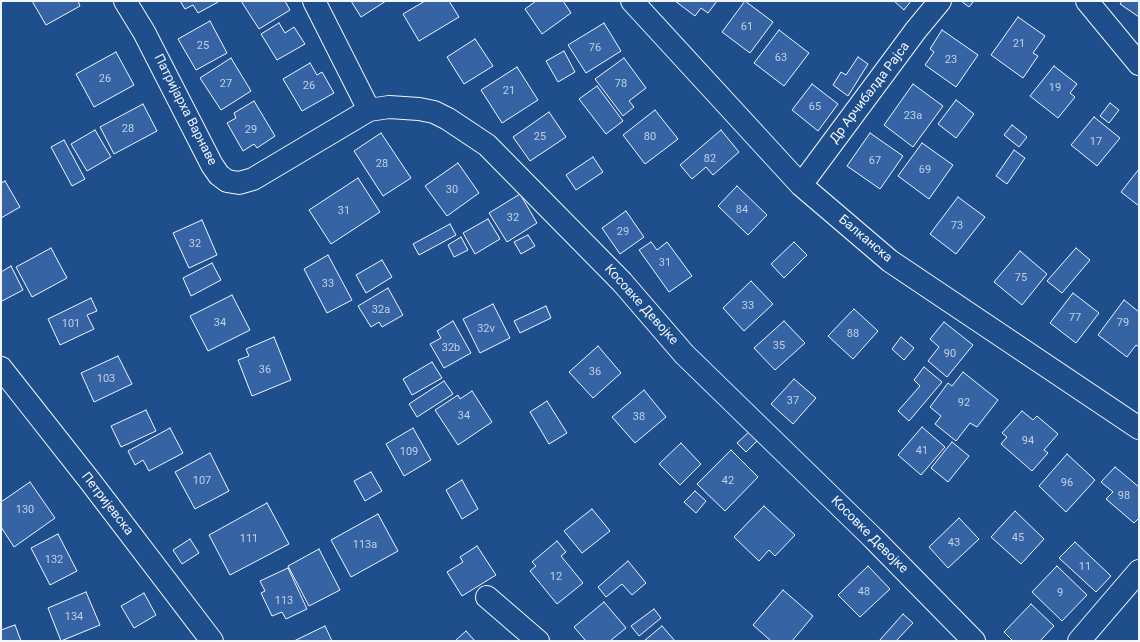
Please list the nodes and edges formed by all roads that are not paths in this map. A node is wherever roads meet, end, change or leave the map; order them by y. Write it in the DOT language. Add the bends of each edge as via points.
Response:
graph roads {
  1 [pos="125,1"];
  2 [pos="314,1"];
  3 [pos="632,1"];
  4 [pos="940,1"];
  5 [pos="1086,1"];
  6 [pos="1139,64"];
  7 [pos="369,110"];
  8 [pos="801,185"];
  9 [pos="1,368"];
  10 [pos="1139,428"];
  11 [pos="1139,571"];
  12 [pos="487,597"];
  13 [pos="212,641"];
  14 [pos="538,641"];
  15 [pos="974,641"];
  16 [pos="1079,641"];
  1 -- 7 [label="street, Патријарха Варнаве" via="144,32 212,165 227,181 239,183 253,179"];
  2 -- 7 [label="street"];
  3 -- 8 [label="street, Балканска"];
  4 -- 8 [label="street, Др Арчибалда Рајса"];
  5 -- 6 [label="street"];
  7 -- 15 [label="street, Косовке Девојке" via="389,107 434,112 487,145 622,282 684,354 873,538"];
  8 -- 10 [label="street, Балканска" via="890,261"];
  9 -- 13 [label="street, Петријевска"];
  11 -- 16 [label="street"];
  12 -- 14 [label="street"];
}
